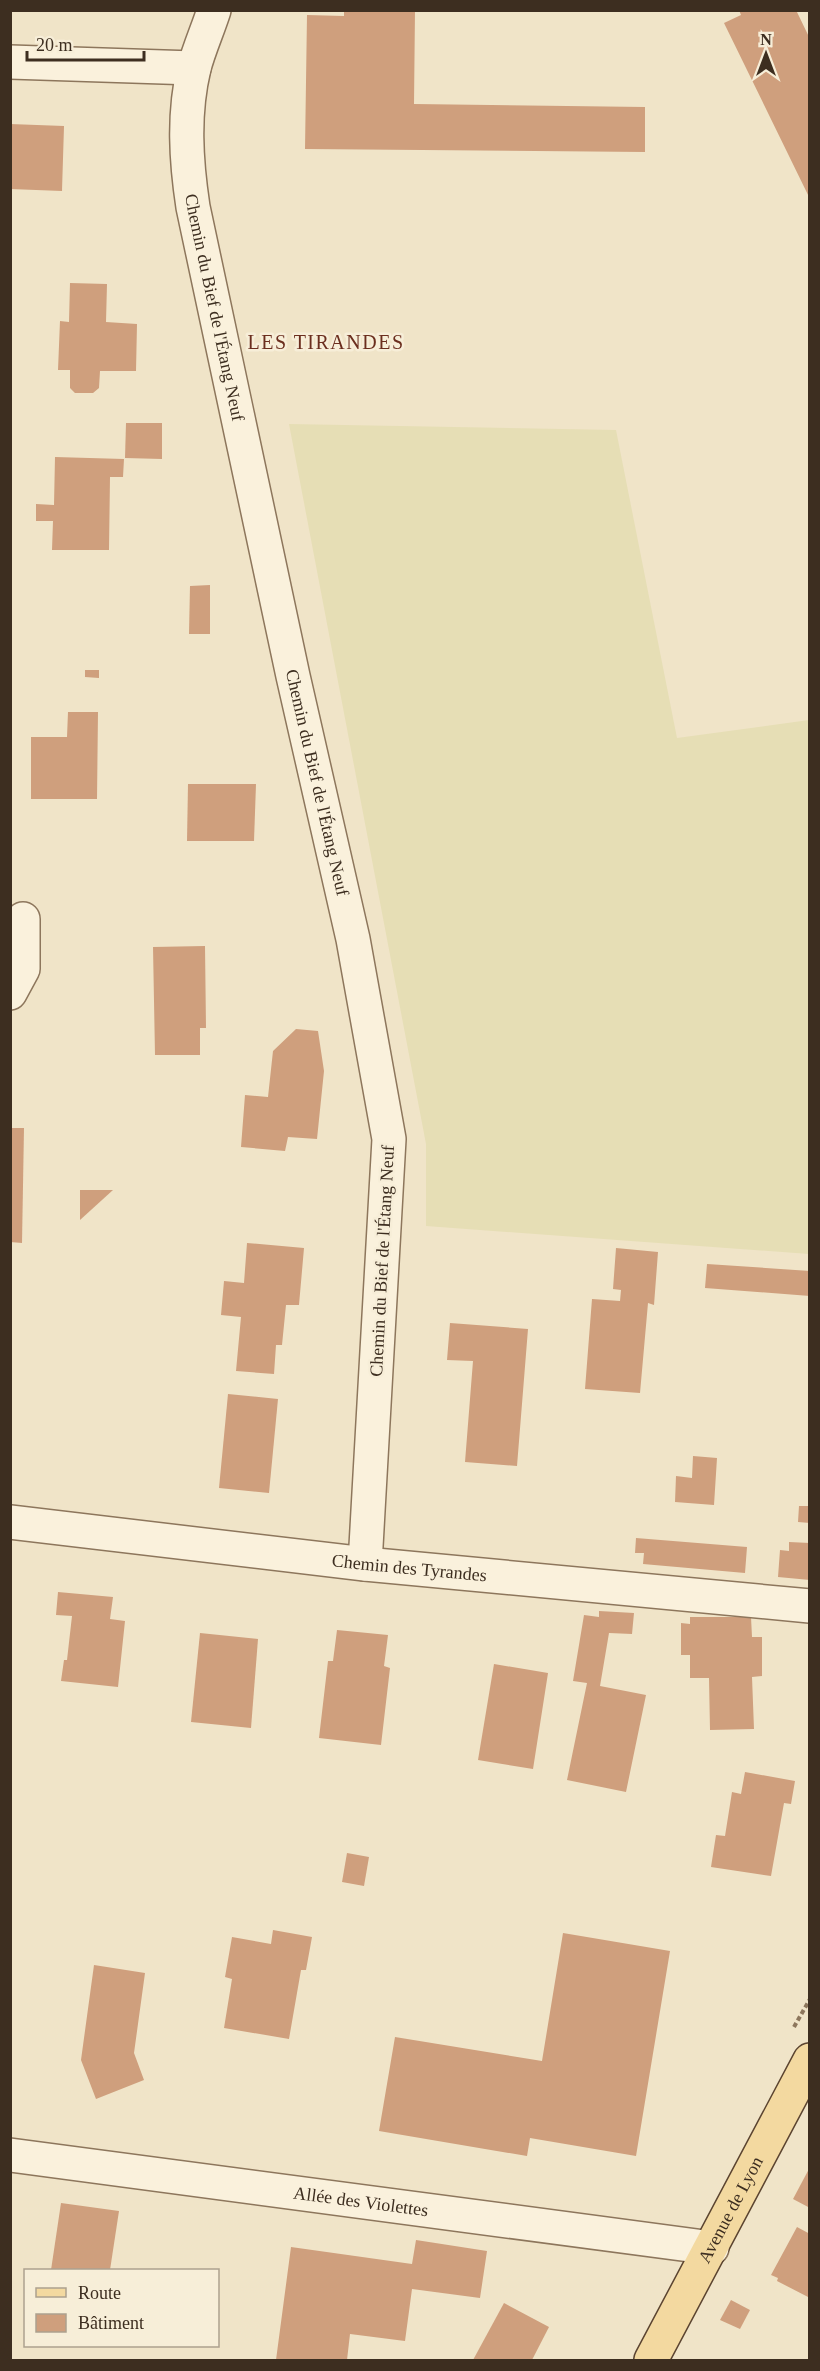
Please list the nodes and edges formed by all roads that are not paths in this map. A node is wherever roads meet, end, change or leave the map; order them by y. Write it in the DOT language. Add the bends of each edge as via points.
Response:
graph roads {
  1 [pos="214,10"];
  2 [pos="10,62"];
  3 [pos="194,68"];
  4 [pos="23,919"];
  5 [pos="10,993"];
  6 [pos="10,1522"];
  7 [pos="365,1564"];
  8 [pos="810,1606"];
  9 [pos="810,2060"];
  10 [pos="10,2155"];
  11 [pos="712,2248"];
  12 [pos="651,2361"];
  1 -- 3 [label="street, Chemin du Bief de l'Étang Neuf"];
  2 -- 3 [label="street"];
  3 -- 7 [label="street, Chemin du Bief de l'Étang Neuf" via="186,160 193,207 353,939 389,1139"];
  4 -- 5 [label="street" via="23,969"];
  6 -- 7 [label="street, Chemin des Tyrandes"];
  7 -- 8 [label="street, Chemin des Tyrandes"];
  9 -- 11 [label="main road, Avenue de Lyon"];
  10 -- 11 [label="street, Allée des Violettes"];
  11 -- 12 [label="main road, Avenue de Lyon"];
}
